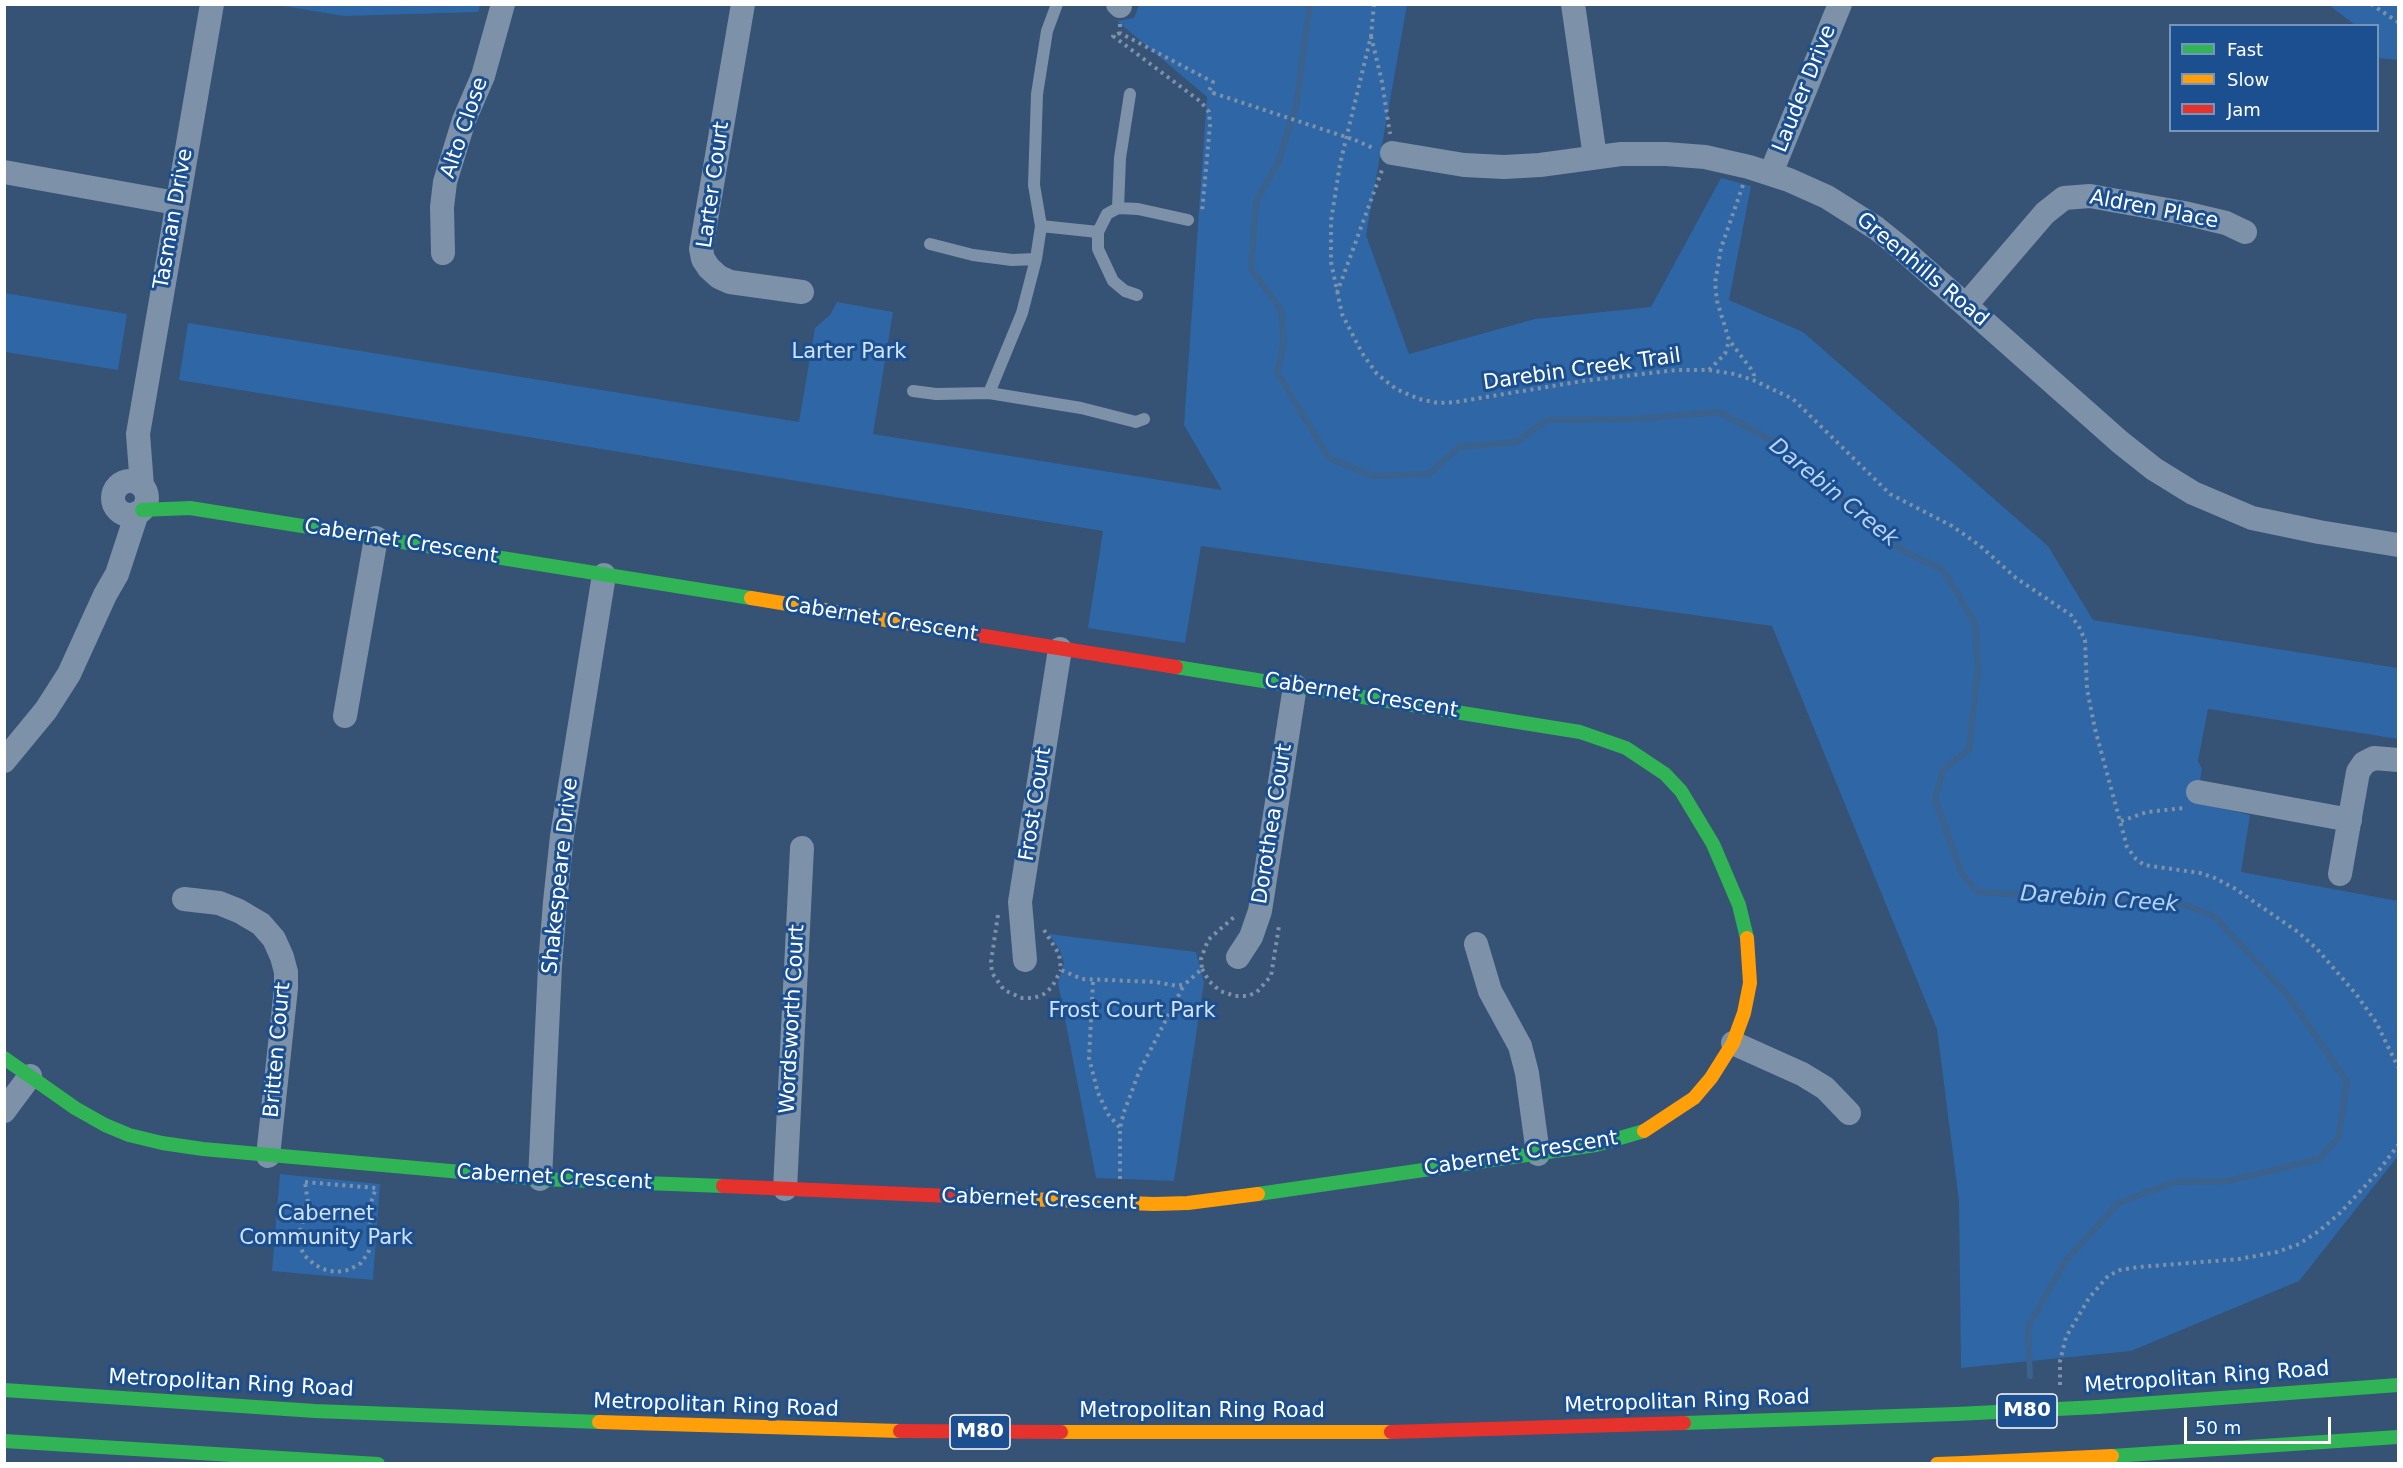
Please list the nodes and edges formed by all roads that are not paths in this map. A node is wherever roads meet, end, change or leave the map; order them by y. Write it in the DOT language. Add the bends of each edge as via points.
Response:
graph roads {
  1 [pos="212,4"];
  2 [pos="503,4"];
  3 [pos="743,4"];
  4 [pos="1058,4"];
  5 [pos="1573,4"];
  6 [pos="1840,4"];
  7 [pos="1130,94"];
  8 [pos="1387,152"];
  9 [pos="1595,157"];
  10 [pos="1760,170"];
  11 [pos="4,172"];
  12 [pos="176,203"];
  13 [pos="1118,207"];
  14 [pos="1188,220"];
  15 [pos="1041,226"];
  16 [pos="1098,232"];
  17 [pos="2245,232"];
  18 [pos="930,244"];
  19 [pos="443,253"];
  20 [pos="1036,259"];
  21 [pos="802,292"];
  22 [pos="1137,295"];
  23 [pos="1966,305"];
  24 [pos="913,392"];
  25 [pos="989,393"];
  26 [pos="1144,419"];
  27 [pos="134,498"];
  28 [pos="190,508"];
  29 [pos="376,538"];
  30 [pos="2398,545"];
  31 [pos="604,575"];
  32 [pos="1060,649"];
  33 [pos="1295,686"];
  34 [pos="345,716"];
  35 [pos="2398,760"];
  36 [pos="4,761"];
  37 [pos="2198,792"];
  38 [pos="2350,820"];
  39 [pos="802,848"];
  40 [pos="2340,874"];
  41 [pos="184,899"];
  42 [pos="1476,944"];
  43 [pos="1238,957"];
  44 [pos="1025,960"];
  45 [pos="1733,1043"];
  46 [pos="4,1058"];
  47 [pos="30,1076"];
  48 [pos="4,1111"];
  49 [pos="1849,1113"];
  50 [pos="1538,1154"];
  51 [pos="268,1156"];
  52 [pos="540,1179"];
  53 [pos="785,1190"];
  54 [pos="2398,1385"];
  55 [pos="4,1390"];
  56 [pos="2398,1437"];
  57 [pos="4,1441"];
  58 [pos="1964,1463"];
  59 [pos="378,1464"];
  60 [pos="1937,1464"];
  1 -- 12 [label="street, Tasman Drive"];
  2 -- 19 [label="street, Alto Close" via="483,76 460,131 445,182"];
  3 -- 21 [label="street, Larter Court" via="701,249 703,259 719,277 730,282"];
  4 -- 15 [label="lane" via="1047,32 1037,94 1034,184"];
  5 -- 9 [label="street"];
  6 -- 10 [label="street, Lauder Drive"];
  7 -- 13 [label="lane" via="1120,158"];
  8 -- 9 [label="street, Greenhills Road" via="1464,165 1504,167"];
  9 -- 10 [label="street, Greenhills Road" via="1705,157"];
  10 -- 23 [label="street, Greenhills Road" via="1810,188 1876,228"];
  11 -- 12 [label="street"];
  12 -- 27 [label="street, Tasman Drive" via="138,434"];
  13 -- 14 [label="lane"];
  13 -- 16 [label="lane" via="1107,214"];
  15 -- 16 [label="lane"];
  15 -- 20 [label="lane"];
  16 -- 22 [label="lane" via="1098,249 1113,281"];
  17 -- 23 [label="street, Aldren Place" via="2184,213 2090,196 2064,198 2045,213"];
  18 -- 20 [label="lane" via="973,255"];
  20 -- 25 [label="lane" via="1022,314"];
  23 -- 30 [label="street, Greenhills Road" via="2120,442 2193,493 2269,522"];
  24 -- 25 [label="lane"];
  25 -- 26 [label="lane" via="1081,408 1136,422"];
  27 -- 28 [label="street, Cabernet Crescent"];
  27 -- 36 [label="street, Tasman Drive" via="118,540 105,595 69,674 46,710"];
  28 -- 29 [label="main road, Cabernet Crescent"];
  29 -- 31 [label="main road, Cabernet Crescent"];
  29 -- 34 [label="street"];
  31 -- 32 [label="main road, Cabernet Crescent"];
  31 -- 52 [label="street, Shakespeare Drive" via="555,902"];
  32 -- 33 [label="main road, Cabernet Crescent"];
  32 -- 44 [label="street, Frost Court" via="1020,902"];
  33 -- 43 [label="street, Dorothea Court" via="1260,911"];
  33 -- 45 [label="main road, Cabernet Crescent" via="1580,732 1626,748 1665,774 1681,791 1713,844 1746,930 1750,983"];
  35 -- 38 [label="street" via="2373,758 2364,763 2358,772"];
  37 -- 38 [label="street"];
  38 -- 40 [label="street"];
  39 -- 53 [label="street, Wordsworth Court"];
  41 -- 51 [label="street, Britten Court" via="219,903 246,915 274,939 282,957 286,988"];
  42 -- 50 [label="street" via="1490,991 1520,1046"];
  45 -- 49 [label="street" via="1802,1074 1825,1088"];
  45 -- 50 [label="main road, Cabernet Crescent" via="1694,1098 1649,1129 1606,1143"];
  46 -- 47 [label="main road, Cabernet Crescent"];
  47 -- 48 [label="street"];
  47 -- 51 [label="main road, Cabernet Crescent" via="75,1108 129,1135"];
  50 -- 53 [label="main road, Cabernet Crescent" via="1188,1203 1119,1204"];
  51 -- 52 [label="main road, Cabernet Crescent"];
  52 -- 53 [label="main road, Cabernet Crescent"];
  54 -- 55 [label="main road, Metropolitan Ring Road / M80, bridge" via="1956,1414 1363,1433 919,1432 489,1419"];
  56 -- 58 [label="main road, M80, bridge"];
  57 -- 59 [label="main road"];
  58 -- 60 [label="main road, M80"];
}
